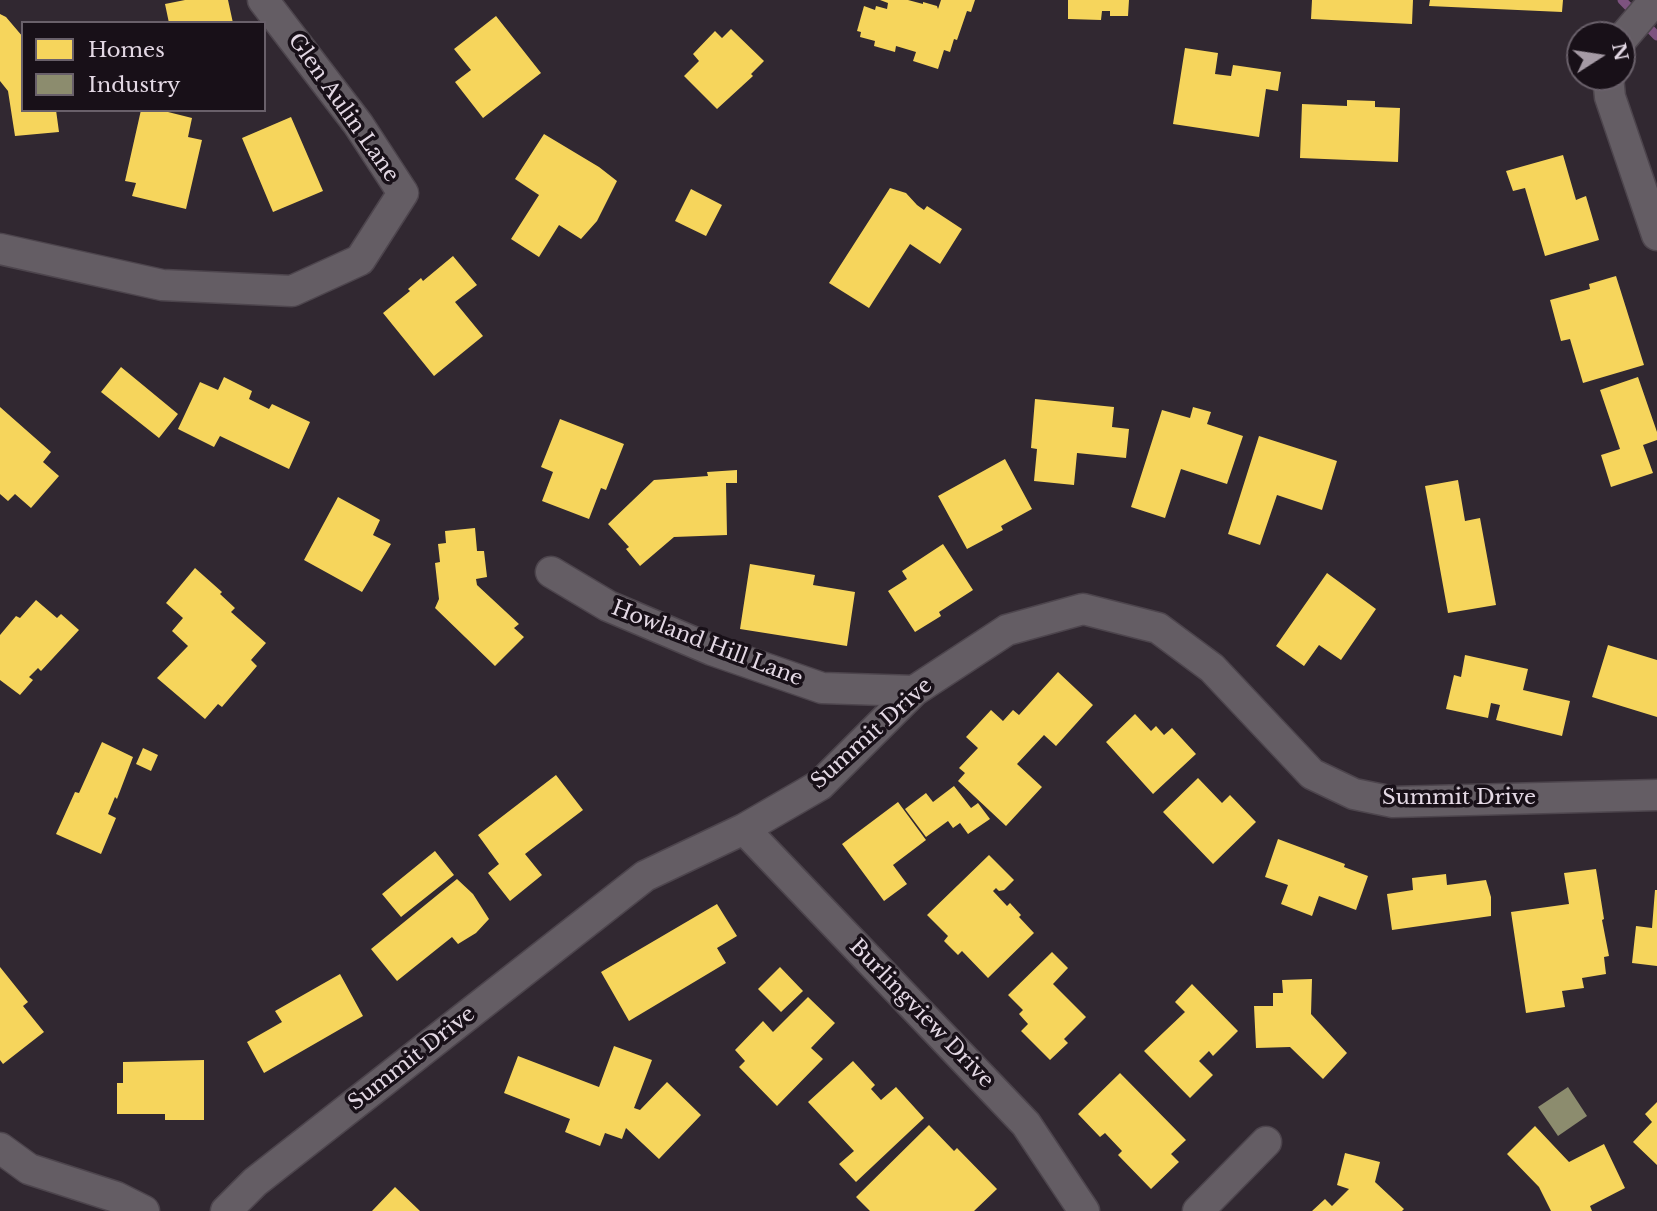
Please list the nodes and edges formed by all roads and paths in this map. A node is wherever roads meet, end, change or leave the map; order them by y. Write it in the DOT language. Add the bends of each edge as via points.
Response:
graph roads {
  1 [pos="263,0"];
  2 [pos="1655,0"];
  3 [pos="1636,22"];
  4 [pos="1609,91"];
  5 [pos="1657,235"];
  6 [pos="0,249"];
  7 [pos="551,572"];
  8 [pos="914,691"];
  9 [pos="1657,795"];
  10 [pos="744,829"];
  11 [pos="1266,1142"];
  12 [pos="0,1148"];
  13 [pos="144,1211"];
  14 [pos="226,1211"];
  15 [pos="1084,1211"];
  16 [pos="1198,1211"];
  1 -- 6 [label="street, Glen Aulin Lane" via="358,124 403,193 359,260 292,291 162,285"];
  2 -- 3 [label="street"];
  4 -- 5 [label="street"];
  7 -- 8 [label="street, Howland Hill Lane" via="608,606 712,650 822,688"];
  8 -- 9 [label="street, Summit Drive" via="1007,630 1083,609 1158,628 1212,668 1312,774 1354,794 1393,802"];
  8 -- 10 [label="street, Summit Drive" via="820,785"];
  10 -- 14 [label="street, Summit Drive" via="645,876 255,1182"];
  10 -- 15 [label="street, Burlingview Drive" via="1026,1124"];
  11 -- 16 [label="street"];
  12 -- 13 [label="street" via="29,1170 116,1197"];
}
